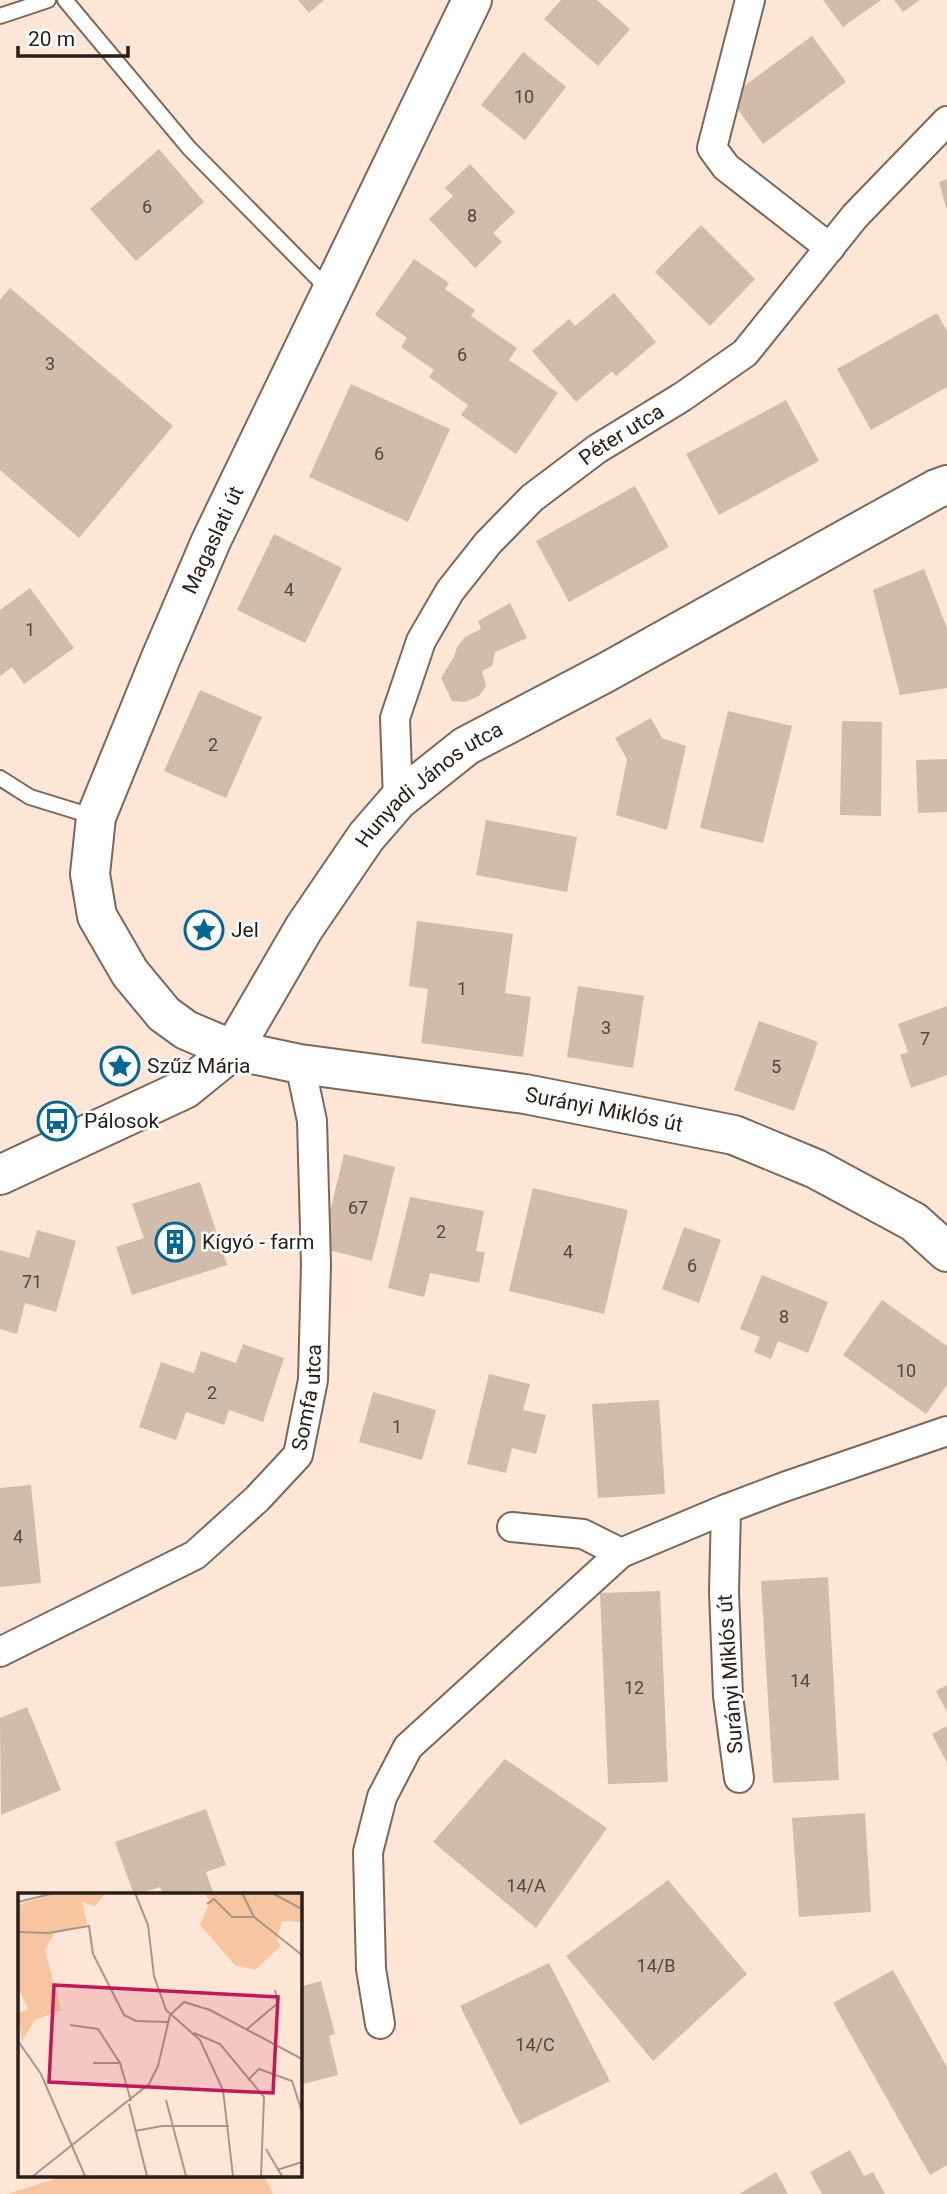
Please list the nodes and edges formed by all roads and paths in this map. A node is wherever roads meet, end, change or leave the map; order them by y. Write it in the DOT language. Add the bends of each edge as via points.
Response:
graph roads {
  1 [pos="48,0"];
  2 [pos="65,0"];
  3 [pos="472,0"];
  4 [pos="750,0"];
  5 [pos="0,16"];
  6 [pos="947,121"];
  7 [pos="830,248"];
  8 [pos="331,292"];
  9 [pos="947,485"];
  10 [pos="0,778"];
  11 [pos="398,800"];
  12 [pos="96,817"];
  13 [pos="233,1049"];
  14 [pos="300,1064"];
  15 [pos="0,1175"];
  16 [pos="947,1252"];
  17 [pos="947,1432"];
  18 [pos="726,1509"];
  19 [pos="512,1527"];
  20 [pos="621,1553"];
  21 [pos="0,1652"];
  22 [pos="739,1778"];
  23 [pos="380,2024"];
  1 -- 5 [label="lane"];
  2 -- 8 [label="lane" via="189,148"];
  3 -- 8 [label="street, Magaslati út"];
  4 -- 7 [label="street" via="712,148 726,167"];
  6 -- 7 [label="street, Péter utca"];
  7 -- 11 [label="street, Péter utca" via="745,353 597,449 532,498 450,591 421,641 395,718"];
  8 -- 12 [label="street, Magaslati út" via="211,541"];
  9 -- 11 [label="street, Hunyadi János utca" via="466,746"];
  10 -- 12 [label="lane" via="30,797"];
  11 -- 13 [label="street, Hunyadi János utca" via="366,837 304,928"];
  12 -- 13 [label="street, Magaslati út" via="90,874 97,916 130,973 164,1014 186,1030"];
  13 -- 14 [label="street, Surányi Miklós út"];
  13 -- 15 [label="street, Hunyadi János utca" via="185,1088"];
  14 -- 16 [label="street, Surányi Miklós út" via="525,1094 734,1135 816,1169 914,1222"];
  14 -- 21 [label="street, Somfa utca" via="312,1121 316,1265 313,1380 298,1455 195,1555"];
  17 -- 18 [label="street"];
  18 -- 20 [label="street"];
  18 -- 22 [label="street, Surányi Miklós út" via="728,1696"];
  19 -- 20 [label="street" via="583,1534"];
  20 -- 23 [label="street" via="408,1747 382,1797 368,1852 371,1969"];
}
